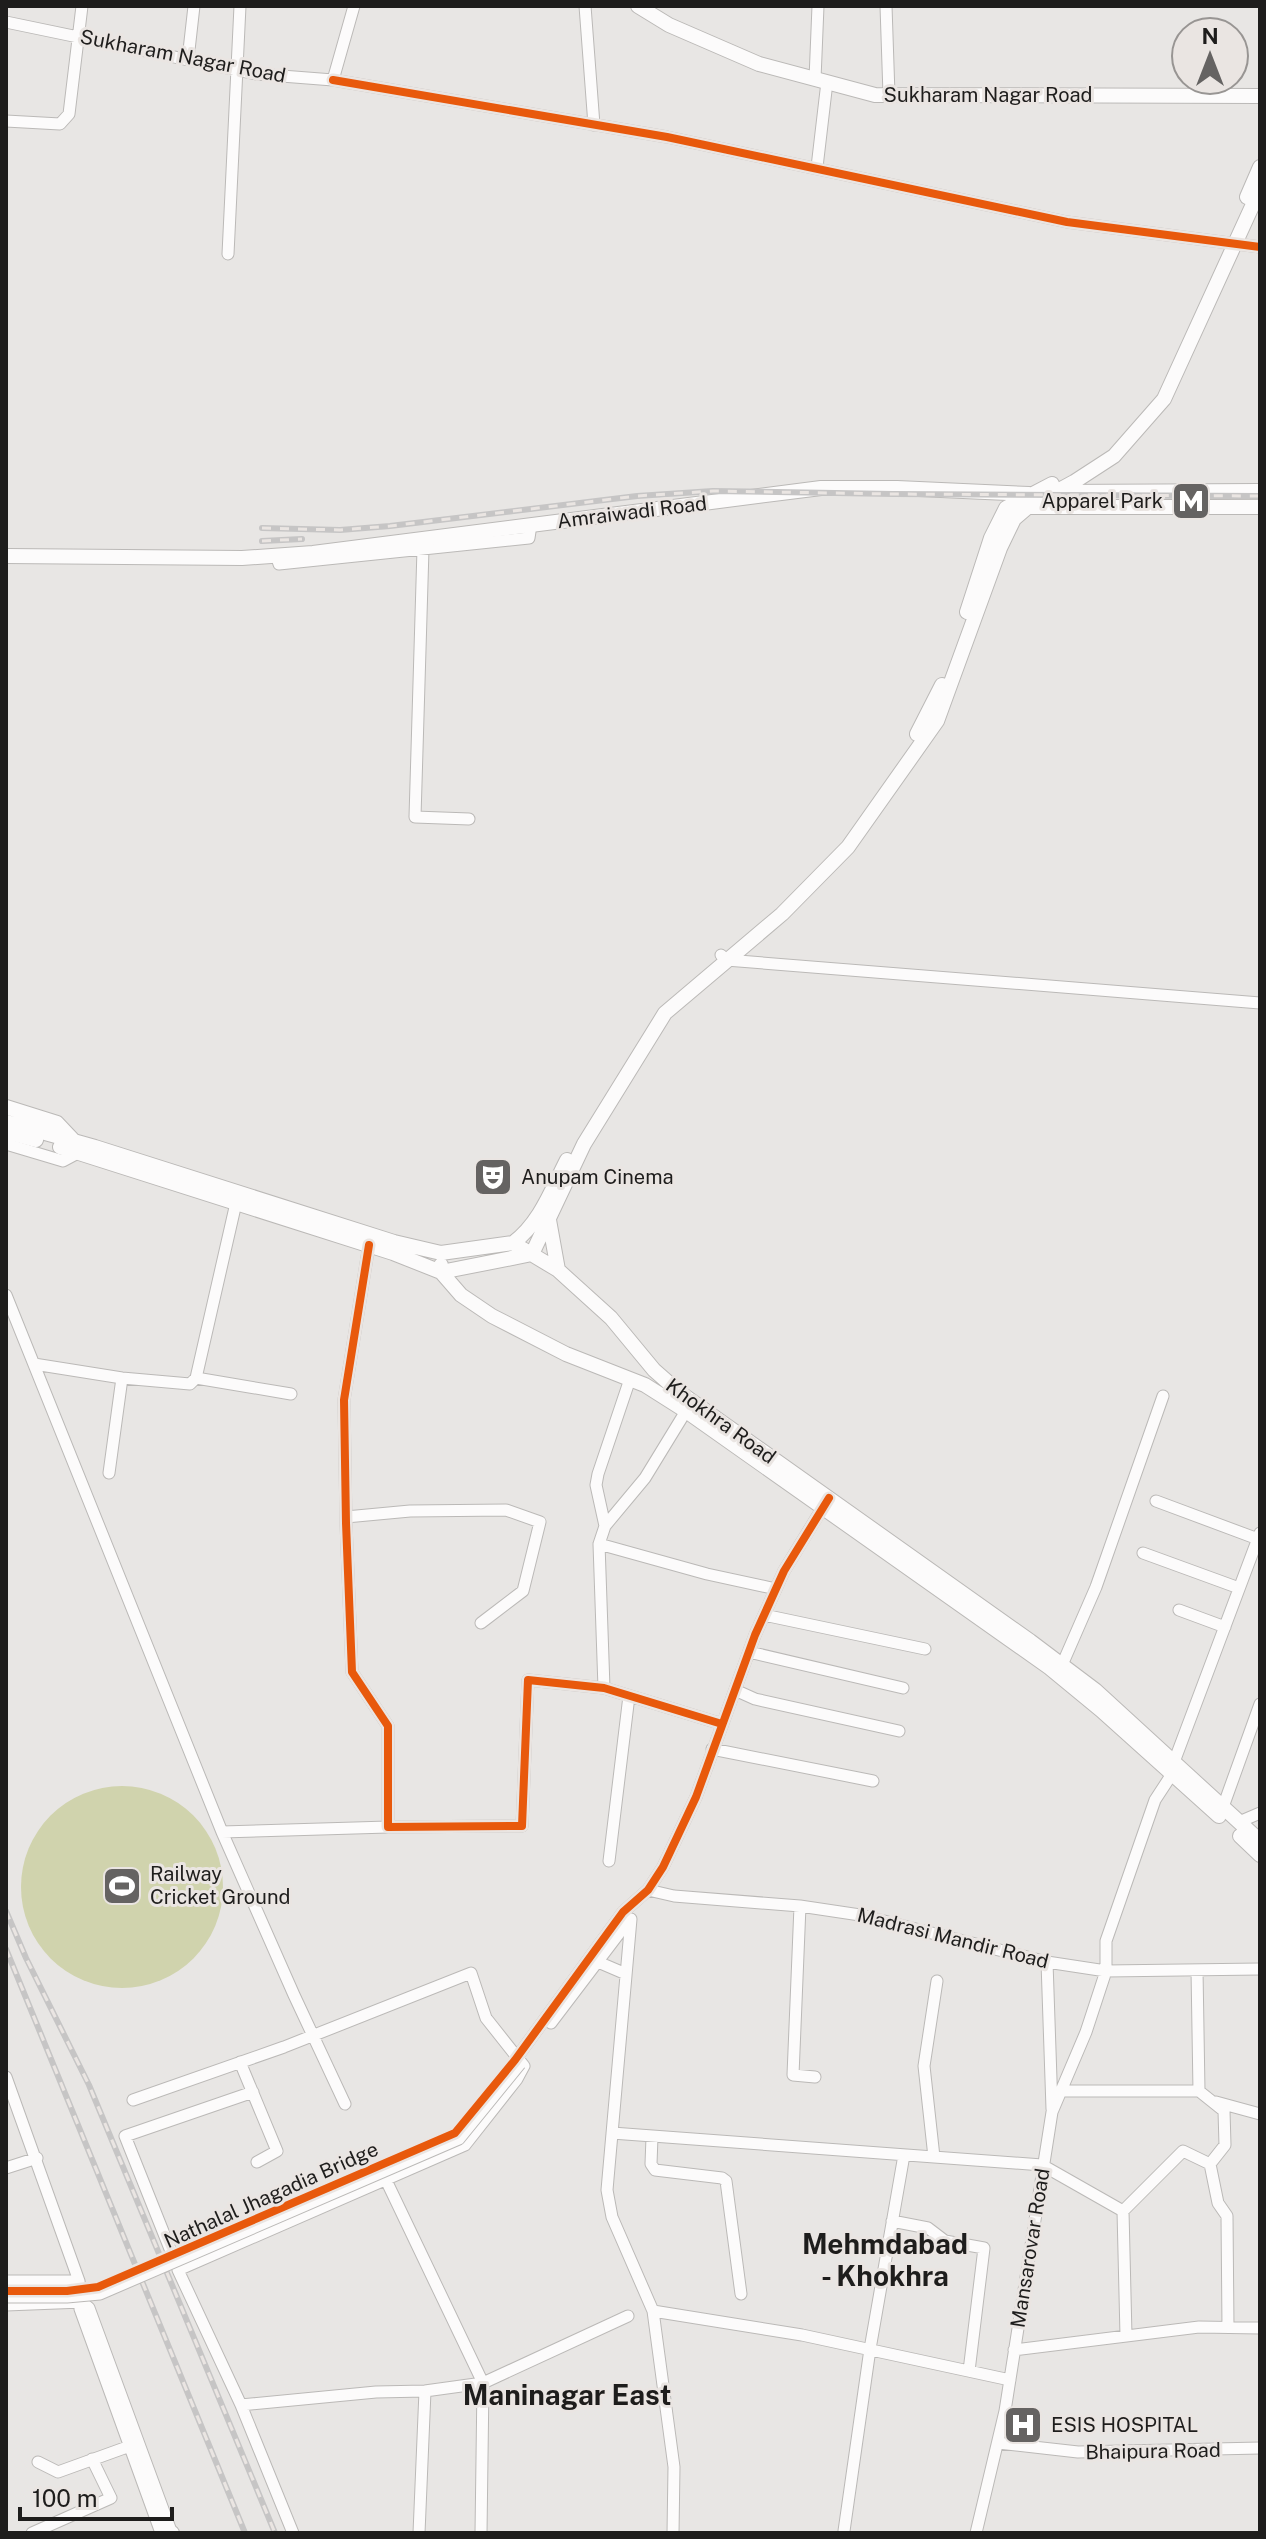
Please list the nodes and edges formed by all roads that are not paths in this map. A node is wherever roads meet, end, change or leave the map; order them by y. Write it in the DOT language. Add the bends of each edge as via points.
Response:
graph roads {
  1 [pos="82,6"];
  2 [pos="194,6"];
  3 [pos="240,6"];
  4 [pos="354,6"];
  5 [pos="585,6"];
  6 [pos="638,6"];
  7 [pos="818,6"];
  8 [pos="886,6"];
  9 [pos="6,22"];
  10 [pos="78,36"];
  11 [pos="188,59"];
  12 [pos="236,69"];
  13 [pos="333,80"];
  14 [pos="821,80"];
  15 [pos="889,95"];
  16 [pos="1260,96"];
  17 [pos="6,121"];
  18 [pos="594,125"];
  19 [pos="817,167"];
  20 [pos="1260,167"];
  21 [pos="1260,189"];
  22 [pos="1233,242"];
  23 [pos="1260,247"];
  24 [pos="228,254"];
  25 [pos="1260,491"];
  26 [pos="981,492"];
  27 [pos="1052,493"];
  28 [pos="1029,500"];
  29 [pos="1260,507"];
  30 [pos="1006,508"];
  31 [pos="531,525"];
  32 [pos="423,549"];
  33 [pos="276,555"];
  34 [pos="992,555"];
  35 [pos="6,556"];
  36 [pos="469,819"];
  37 [pos="724,957"];
  38 [pos="1260,1003"];
  39 [pos="6,1107"];
  40 [pos="6,1122"];
  41 [pos="6,1132"];
  42 [pos="54,1140"];
  43 [pos="6,1144"];
  44 [pos="80,1149"];
  45 [pos="236,1203"];
  46 [pos="549,1219"];
  47 [pos="513,1243"];
  48 [pos="369,1245"];
  49 [pos="441,1253"];
  50 [pos="532,1254"];
  51 [pos="558,1270"];
  52 [pos="441,1272"];
  53 [pos="6,1295"];
  54 [pos="34,1364"];
  55 [pos="654,1370"];
  56 [pos="122,1378"];
  57 [pos="196,1378"];
  58 [pos="630,1379"];
  59 [pos="645,1385"];
  60 [pos="291,1394"];
  61 [pos="1163,1396"];
  62 [pos="686,1411"];
  63 [pos="109,1473"];
  64 [pos="1156,1501"];
  65 [pos="825,1503"];
  66 [pos="346,1517"];
  67 [pos="605,1526"];
  68 [pos="1259,1536"];
  69 [pos="599,1544"];
  70 [pos="1143,1553"];
  71 [pos="1239,1588"];
  72 [pos="776,1589"];
  73 [pos="1179,1610"];
  74 [pos="764,1615"];
  75 [pos="481,1623"];
  76 [pos="1225,1627"];
  77 [pos="925,1649"];
  78 [pos="749,1652"];
  79 [pos="1062,1665"];
  80 [pos="604,1688"];
  81 [pos="903,1688"];
  82 [pos="735,1690"];
  83 [pos="629,1696"];
  84 [pos="1259,1713"];
  85 [pos="722,1724"];
  86 [pos="899,1731"];
  87 [pos="712,1749"];
  88 [pos="1173,1768"];
  89 [pos="873,1781"];
  90 [pos="1223,1807"];
  91 [pos="1260,1813"];
  92 [pos="1239,1822"];
  93 [pos="388,1827"];
  94 [pos="222,1832"];
  95 [pos="1260,1841"];
  96 [pos="1260,1855"];
  97 [pos="609,1861"];
  98 [pos="648,1890"];
  99 [pos="639,1900"];
  100 [pos="800,1906"];
  101 [pos="631,1919"];
  102 [pos="598,1962"];
  103 [pos="1047,1962"];
  104 [pos="1260,1969"];
  105 [pos="1197,1970"];
  106 [pos="1106,1971"];
  107 [pos="626,1974"];
  108 [pos="937,1981"];
  109 [pos="313,2036"];
  110 [pos="518,2060"];
  111 [pos="240,2062"];
  112 [pos="6,2077"];
  113 [pos="815,2077"];
  114 [pos="1061,2091"];
  115 [pos="1199,2091"];
  116 [pos="253,2092"];
  117 [pos="133,2100"];
  118 [pos="1212,2101"];
  119 [pos="345,2104"];
  120 [pos="1052,2112"];
  121 [pos="1260,2114"];
  122 [pos="612,2133"];
  123 [pos="652,2137"];
  124 [pos="904,2155"];
  125 [pos="934,2157"];
  126 [pos="37,2158"];
  127 [pos="257,2162"];
  128 [pos="1210,2164"];
  129 [pos="1042,2165"];
  130 [pos="6,2168"];
  131 [pos="385,2178"];
  132 [pos="1123,2211"];
  133 [pos="892,2221"];
  134 [pos="178,2270"];
  135 [pos="6,2281"];
  136 [pos="79,2281"];
  137 [pos="6,2291"];
  138 [pos="741,2294"];
  139 [pos="6,2297"];
  140 [pos="82,2302"];
  141 [pos="6,2305"];
  142 [pos="653,2311"];
  143 [pos="628,2316"];
  144 [pos="1228,2327"];
  145 [pos="1260,2328"];
  146 [pos="1126,2336"];
  147 [pos="870,2349"];
  148 [pos="1014,2350"];
  149 [pos="969,2371"];
  150 [pos="1010,2380"];
  151 [pos="483,2383"];
  152 [pos="425,2391"];
  153 [pos="241,2405"];
  154 [pos="998,2443"];
  155 [pos="130,2446"];
  156 [pos="1260,2448"];
  157 [pos="92,2459"];
  158 [pos="38,2462"];
  159 [pos="844,2531"];
  160 [pos="168,2532"];
  161 [pos="32,2533"];
  162 [pos="293,2533"];
  163 [pos="419,2533"];
  164 [pos="481,2533"];
  165 [pos="673,2533"];
  166 [pos="976,2533"];
  1 -- 10 [label="street"];
  2 -- 11 [label="street"];
  3 -- 12 [label="street"];
  4 -- 13 [label="street"];
  5 -- 18 [label="street"];
  6 -- 14 [label="main road, Sukharam Nagar Road" via="759,64"];
  7 -- 14 [label="street"];
  8 -- 15 [label="street"];
  9 -- 10 [label="street, Sukharam Nagar Road"];
  10 -- 11 [label="street, Sukharam Nagar Road"];
  10 -- 17 [label="street" via="69,114 60,124"];
  11 -- 12 [label="street, Sukharam Nagar Road"];
  12 -- 13 [label="street, Sukharam Nagar Road"];
  12 -- 24 [label="street"];
  13 -- 18 [label="street, Sukharam Nagar Road"];
  14 -- 15 [label="main road, Sukharam Nagar Road"];
  14 -- 19 [label="street"];
  15 -- 16 [label="main road, Sukharam Nagar Road"];
  18 -- 19 [label="street, Sukharam Nagar Road"];
  19 -- 22 [label="street, Sukharam Nagar Road" via="1067,222"];
  20 -- 22 [label="main road"];
  21 -- 22 [label="main road"];
  22 -- 23 [label="street, Sukharam Nagar Road"];
  22 -- 27 [label="main road" via="1164,399 1114,456"];
  22 -- 28 [label="main road" via="1156,395 1108,450"];
  25 -- 27 [label="main road"];
  26 -- 28 [label="main road, Amraiwadi Road"];
  26 -- 30 [label="main road"];
  26 -- 31 [label="main road, Amraiwadi Road" via="821,488"];
  27 -- 28 [label="main road"];
  28 -- 29 [label="main road"];
  28 -- 30 [label="main road"];
  28 -- 34 [label="main road"];
  30 -- 34 [label="main road"];
  31 -- 32 [label="street" via="529,538"];
  31 -- 33 [label="main road, Amraiwadi Road"];
  32 -- 33 [label="street" via="279,564"];
  32 -- 36 [label="street" via="415,817"];
  33 -- 35 [label="main road, Amraiwadi Road"];
  34 -- 37 [label="main road" via="937,721 848,847 782,914"];
  37 -- 38 [label="street"];
  37 -- 46 [label="main road" via="665,1013 584,1144"];
  37 -- 47 [label="main road" via="658,1009 580,1134 539,1214"];
  39 -- 44 [label="main road" via="57,1123"];
  40 -- 42 [label="main road"];
  41 -- 42 [label="main road"];
  42 -- 44 [label="main road, Khokhra Road"];
  43 -- 44 [label="street" via="63,1161"];
  44 -- 45 [label="main road, Khokhra Road"];
  44 -- 49 [label="main road, Khokhra Road"];
  45 -- 48 [label="main road, Khokhra Road"];
  45 -- 57 [label="street"];
  46 -- 50 [label="main road"];
  46 -- 51 [label="main road"];
  47 -- 49 [label="main road, Khokhra Road"];
  47 -- 50 [label="main road, Khokhra Road"];
  48 -- 52 [label="main road, Khokhra Road"];
  48 -- 66 [label="street" via="344,1400"];
  49 -- 52 [label="main road"];
  50 -- 51 [label="main road, Khokhra Road"];
  50 -- 52 [label="main road"];
  51 -- 55 [label="main road, Khokhra Road" via="611,1318"];
  52 -- 58 [label="main road, Khokhra Road" via="461,1295 492,1316"];
  53 -- 54 [label="street"];
  54 -- 56 [label="street"];
  54 -- 94 [label="street"];
  55 -- 59 [label="main road"];
  55 -- 65 [label="main road, Khokhra Road"];
  56 -- 57 [label="street" via="182,1386"];
  56 -- 63 [label="street"];
  57 -- 60 [label="street"];
  58 -- 59 [label="main road, Khokhra Road"];
  58 -- 67 [label="street" via="596,1485"];
  59 -- 62 [label="main road, Khokhra Road"];
  61 -- 79 [label="street" via="1096,1587"];
  62 -- 65 [label="main road, Khokhra Road"];
  62 -- 67 [label="street" via="645,1478"];
  64 -- 68 [label="street"];
  65 -- 72 [label="street"];
  65 -- 79 [label="main road, Khokhra Road"];
  65 -- 88 [label="main road, Khokhra Road" via="1050,1668"];
  66 -- 75 [label="street" via="506,1510 540,1522 523,1591"];
  66 -- 93 [label="street" via="352,1672 388,1726"];
  67 -- 69 [label="street"];
  68 -- 71 [label="street, Mansarovar Road"];
  69 -- 72 [label="street"];
  69 -- 80 [label="street"];
  70 -- 71 [label="street"];
  71 -- 76 [label="street, Mansarovar Road"];
  72 -- 74 [label="street"];
  73 -- 76 [label="street"];
  74 -- 77 [label="street"];
  74 -- 78 [label="street"];
  76 -- 88 [label="street, Mansarovar Road"];
  78 -- 81 [label="street"];
  78 -- 82 [label="street"];
  79 -- 88 [label="main road, Khokhra Road" via="1095,1690"];
  80 -- 83 [label="street"];
  80 -- 93 [label="street" via="528,1680 522,1826"];
  82 -- 85 [label="street"];
  82 -- 86 [label="street"];
  83 -- 85 [label="street"];
  83 -- 97 [label="street"];
  84 -- 90 [label="street"];
  85 -- 87 [label="street"];
  87 -- 89 [label="street"];
  87 -- 98 [label="street" via="696,1797"];
  88 -- 90 [label="main road, Khokhra Road"];
  88 -- 96 [label="main road, Khokhra Road"];
  88 -- 106 [label="street, Mansarovar Road" via="1155,1800 1106,1941"];
  90 -- 92 [label="main road, Khokhra Road"];
  91 -- 92 [label="street"];
  92 -- 95 [label="main road, Khokhra Road"];
  93 -- 94 [label="street"];
  94 -- 109 [label="street"];
  98 -- 99 [label="street"];
  98 -- 100 [label="street, Madrasi Mandir Road"];
  99 -- 101 [label="street"];
  99 -- 110 [label="street" via="623,1912"];
  100 -- 103 [label="street, Madrasi Mandir Road" via="881,1919"];
  100 -- 113 [label="street" via="793,2075"];
  101 -- 102 [label="street"];
  101 -- 107 [label="street"];
  102 -- 107 [label="street"];
  102 -- 110 [label="street"];
  103 -- 106 [label="street, Madrasi Mandir Road"];
  103 -- 120 [label="street"];
  104 -- 105 [label="street, Madrasi Mandir Road"];
  105 -- 106 [label="street, Madrasi Mandir Road"];
  105 -- 115 [label="street"];
  106 -- 114 [label="street, Mansarovar Road"];
  107 -- 122 [label="street"];
  108 -- 125 [label="street" via="924,2066"];
  109 -- 110 [label="street" via="471,1973 486,2018"];
  109 -- 111 [label="street"];
  109 -- 119 [label="street"];
  110 -- 131 [label="street" via="524,2066 517,2079 465,2145"];
  110 -- 137 [label="street, Nathalal Jhagadia Bridge, bridge" via="455,2133 98,2287"];
  110 -- 139 [label="street, Nathalal Jhagadia Bridge, bridge" via="459,2139 100,2294"];
  111 -- 116 [label="street"];
  111 -- 117 [label="street"];
  112 -- 126 [label="street"];
  114 -- 115 [label="street"];
  114 -- 120 [label="street, Mansarovar Road"];
  115 -- 118 [label="street"];
  116 -- 127 [label="street" via="277,2151"];
  116 -- 134 [label="street" via="125,2136"];
  118 -- 121 [label="street"];
  118 -- 128 [label="street" via="1224,2111 1225,2145"];
  120 -- 129 [label="street, Mansarovar Road"];
  122 -- 123 [label="street"];
  122 -- 142 [label="street" via="609,2206"];
  123 -- 124 [label="street"];
  123 -- 138 [label="street" via="655,2170 726,2181"];
  124 -- 125 [label="street"];
  124 -- 133 [label="street"];
  125 -- 129 [label="street"];
  126 -- 130 [label="street"];
  126 -- 136 [label="street"];
  128 -- 132 [label="street" via="1183,2151"];
  128 -- 144 [label="street" via="1218,2203 1227,2216"];
  129 -- 132 [label="street"];
  129 -- 148 [label="street, Mansarovar Road"];
  131 -- 134 [label="street"];
  131 -- 151 [label="street"];
  132 -- 146 [label="street"];
  133 -- 147 [label="street"];
  133 -- 149 [label="street" via="928,2228 945,2241 984,2248"];
  134 -- 153 [label="street"];
  135 -- 136 [label="street"];
  136 -- 140 [label="street"];
  140 -- 141 [label="street"];
  140 -- 155 [label="street" via="80,2309"];
  140 -- 160 [label="street" via="89,2308"];
  142 -- 147 [label="street"];
  142 -- 165 [label="street" via="674,2467"];
  143 -- 151 [label="street"];
  144 -- 145 [label="street"];
  144 -- 146 [label="street"];
  146 -- 148 [label="street"];
  147 -- 149 [label="street"];
  147 -- 159 [label="street"];
  148 -- 150 [label="street, Mansarovar Road"];
  149 -- 150 [label="street"];
  150 -- 154 [label="street, Mansarovar Road"];
  151 -- 152 [label="street"];
  151 -- 164 [label="street"];
  152 -- 153 [label="street"];
  152 -- 163 [label="street"];
  153 -- 162 [label="street"];
  154 -- 156 [label="street, Bhaipura Road" via="1078,2452"];
  154 -- 166 [label="street, Mansarovar Road"];
  155 -- 157 [label="street"];
  155 -- 160 [label="street"];
  157 -- 158 [label="street" via="58,2472"];
  157 -- 161 [label="street" via="111,2498"];
}
